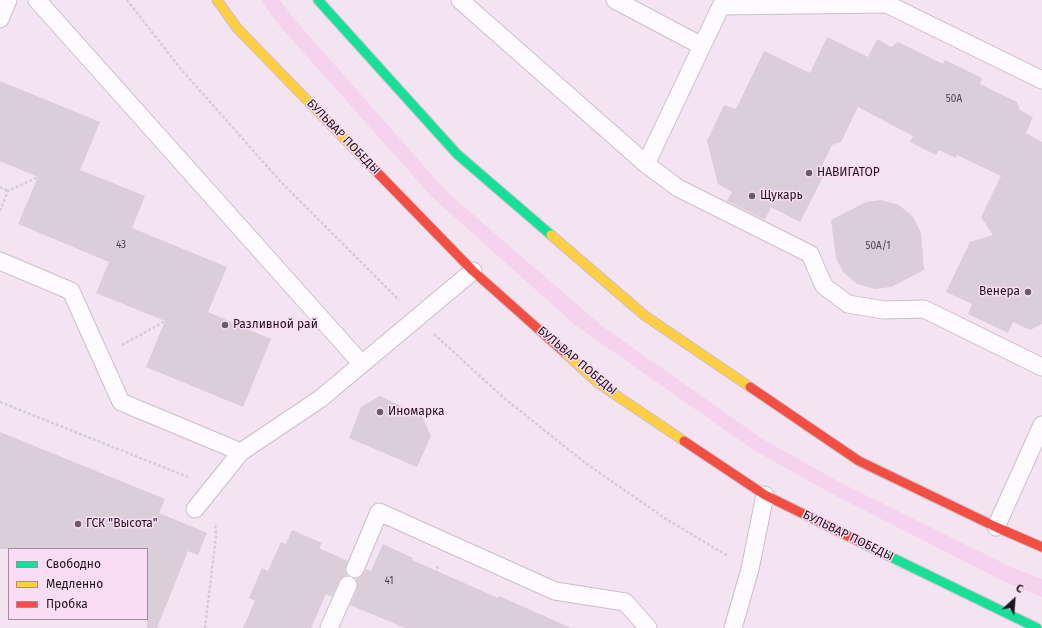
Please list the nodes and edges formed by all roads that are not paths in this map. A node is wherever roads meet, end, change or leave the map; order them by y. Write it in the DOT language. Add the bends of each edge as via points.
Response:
graph roads {
  1 [pos="8,0"];
  2 [pos="37,0"];
  3 [pos="217,0"];
  4 [pos="318,0"];
  5 [pos="460,0"];
  6 [pos="615,0"];
  7 [pos="722,3"];
  8 [pos="0,19"];
  9 [pos="702,46"];
  10 [pos="1042,80"];
  11 [pos="646,164"];
  12 [pos="0,261"];
  13 [pos="473,271"];
  14 [pos="361,363"];
  15 [pos="1042,367"];
  16 [pos="1042,425"];
  17 [pos="1038,446"];
  18 [pos="241,452"];
  19 [pos="765,495"];
  20 [pos="195,509"];
  21 [pos="996,527"];
  22 [pos="1042,547"];
  23 [pos="355,569"];
  24 [pos="348,585"];
  25 [pos="330,628"];
  26 [pos="648,628"];
  27 [pos="733,628"];
  28 [pos="1037,628"];
  1 -- 8 [label="lane"];
  2 -- 14 [label="lane"];
  3 -- 13 [label="main road, БУЛЬВАР ПОБЕДЫ" via="237,28"];
  4 -- 21 [label="main road" via="457,154 644,316 859,461"];
  5 -- 11 [label="lane"];
  6 -- 9 [label="lane"];
  7 -- 9 [label="lane"];
  7 -- 10 [label="lane" via="887,4"];
  9 -- 11 [label="lane"];
  11 -- 15 [label="lane" via="678,188 810,254 824,286 848,304 884,310 924,309"];
  12 -- 18 [label="lane" via="71,291 122,402"];
  13 -- 14 [label="lane"];
  13 -- 19 [label="main road, БУЛЬВАР ПОБЕДЫ" via="598,383"];
  14 -- 18 [label="lane" via="320,399"];
  16 -- 17 [label="lane"];
  17 -- 21 [label="lane"];
  18 -- 20 [label="lane"];
  19 -- 27 [label="lane" via="750,569"];
  19 -- 28 [label="main road, БУЛЬВАР ПОБЕДЫ"];
  21 -- 22 [label="main road"];
  23 -- 26 [label="lane" via="379,512 555,591 625,602"];
  24 -- 25 [label="lane"];
}
